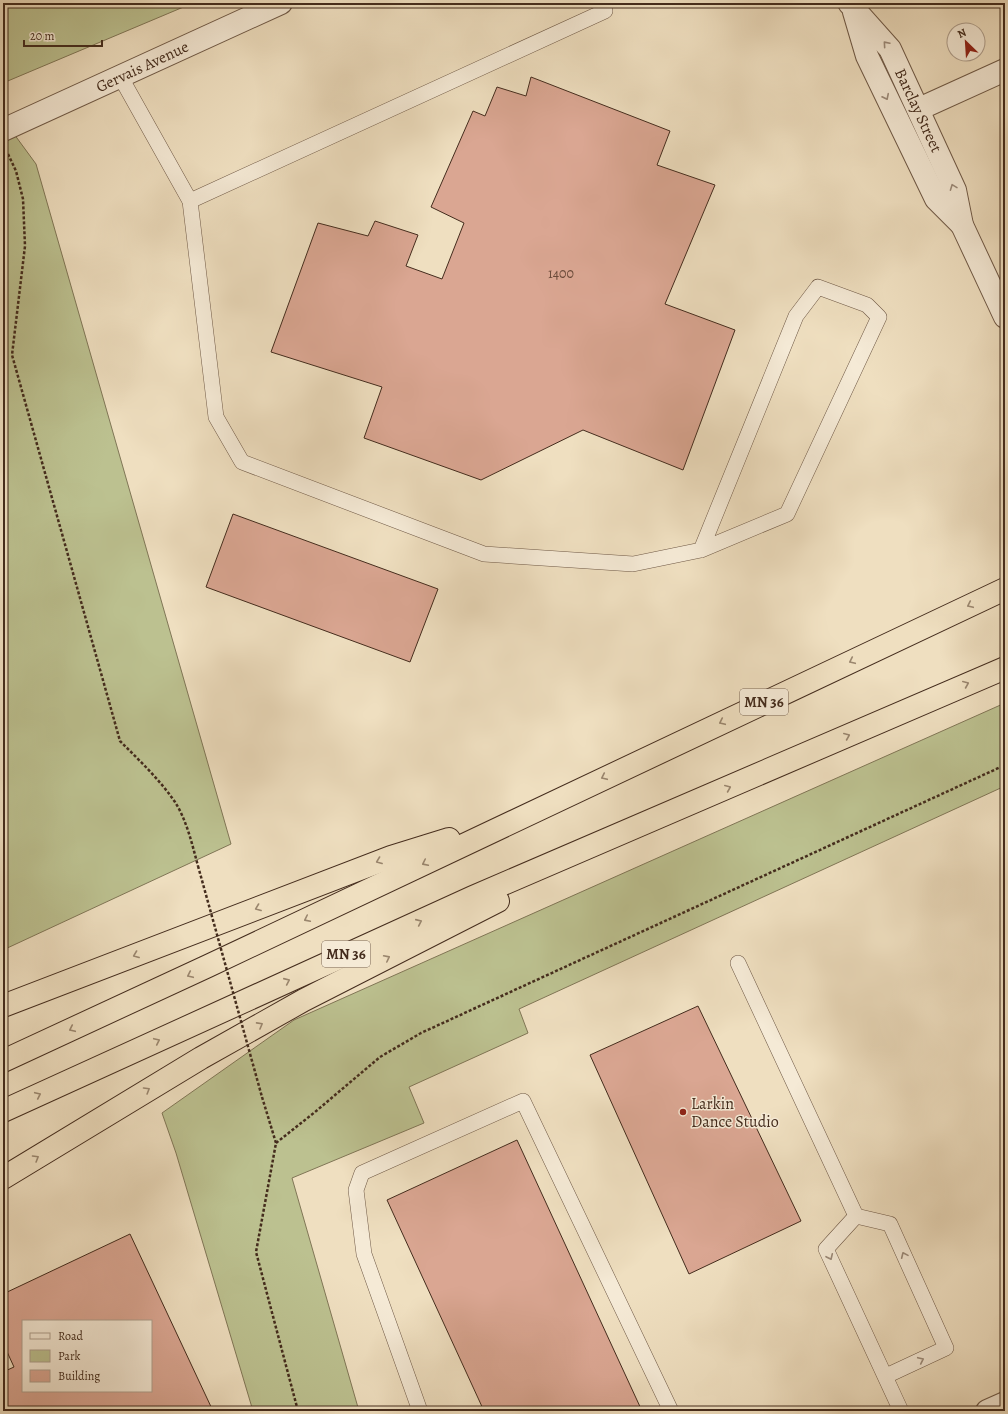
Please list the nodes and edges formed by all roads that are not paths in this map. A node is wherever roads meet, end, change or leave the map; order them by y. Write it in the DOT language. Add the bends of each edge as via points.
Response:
graph roads {
  1 [pos="281,3"];
  2 [pos="851,6"];
  3 [pos="605,11"];
  4 [pos="1005,70"];
  5 [pos="120,76"];
  6 [pos="919,109"];
  7 [pos="5,140"];
  8 [pos="190,201"];
  9 [pos="962,225"];
  10 [pos="1005,317"];
  11 [pos="701,550"];
  12 [pos="1005,589"];
  13 [pos="1005,668"];
  14 [pos="692,803"];
  15 [pos="523,816"];
  16 [pos="738,963"];
  17 [pos="3,1006"];
  18 [pos="3,1061"];
  19 [pos="3,1111"];
  20 [pos="3,1178"];
  21 [pos="856,1216"];
  22 [pos="886,1376"];
  23 [pos="1005,1403"];
  24 [pos="420,1411"];
  25 [pos="671,1411"];
  26 [pos="901,1411"];
  27 [pos="987,1411"];
  1 -- 5 [label="street, Gervais Avenue"];
  6 -- 2 [label="street, Barclay Street, one-way" via="890,49"];
  2 -- 9 [label="street, Barclay Street, one-way" via="867,56 936,199"];
  3 -- 8 [label="lane"];
  4 -- 6 [label="street"];
  5 -- 7 [label="street, Gervais Avenue"];
  5 -- 8 [label="lane"];
  9 -- 6 [label="street, Barclay Street, one-way" via="955,190"];
  8 -- 11 [label="lane" via="216,417 242,462 484,554 633,564"];
  9 -- 10 [label="street, Barclay Street"];
  11 -- 11 [label="lane" via="787,514 880,317 867,305 818,287 796,316"];
  12 -- 15 [label="highway, MN 36, one-way"];
  14 -- 13 [label="highway, MN 36, one-way"];
  19 -- 14 [label="highway, MN 36, one-way" via="459,904"];
  20 -- 14 [label="highway, one-way" via="200,1058 304,1000"];
  15 -- 17 [label="highway, one-way" via="391,857"];
  15 -- 18 [label="highway, MN 36, one-way"];
  16 -- 21 [label="lane"];
  21 -- 22 [label="lane, one-way" via="826,1249"];
  22 -- 21 [label="lane, one-way" via="946,1348 890,1224"];
  22 -- 26 [label="lane"];
  23 -- 27 [label="street"];
  24 -- 25 [label="lane" via="364,1254 356,1190 362,1173 523,1101"];
}
